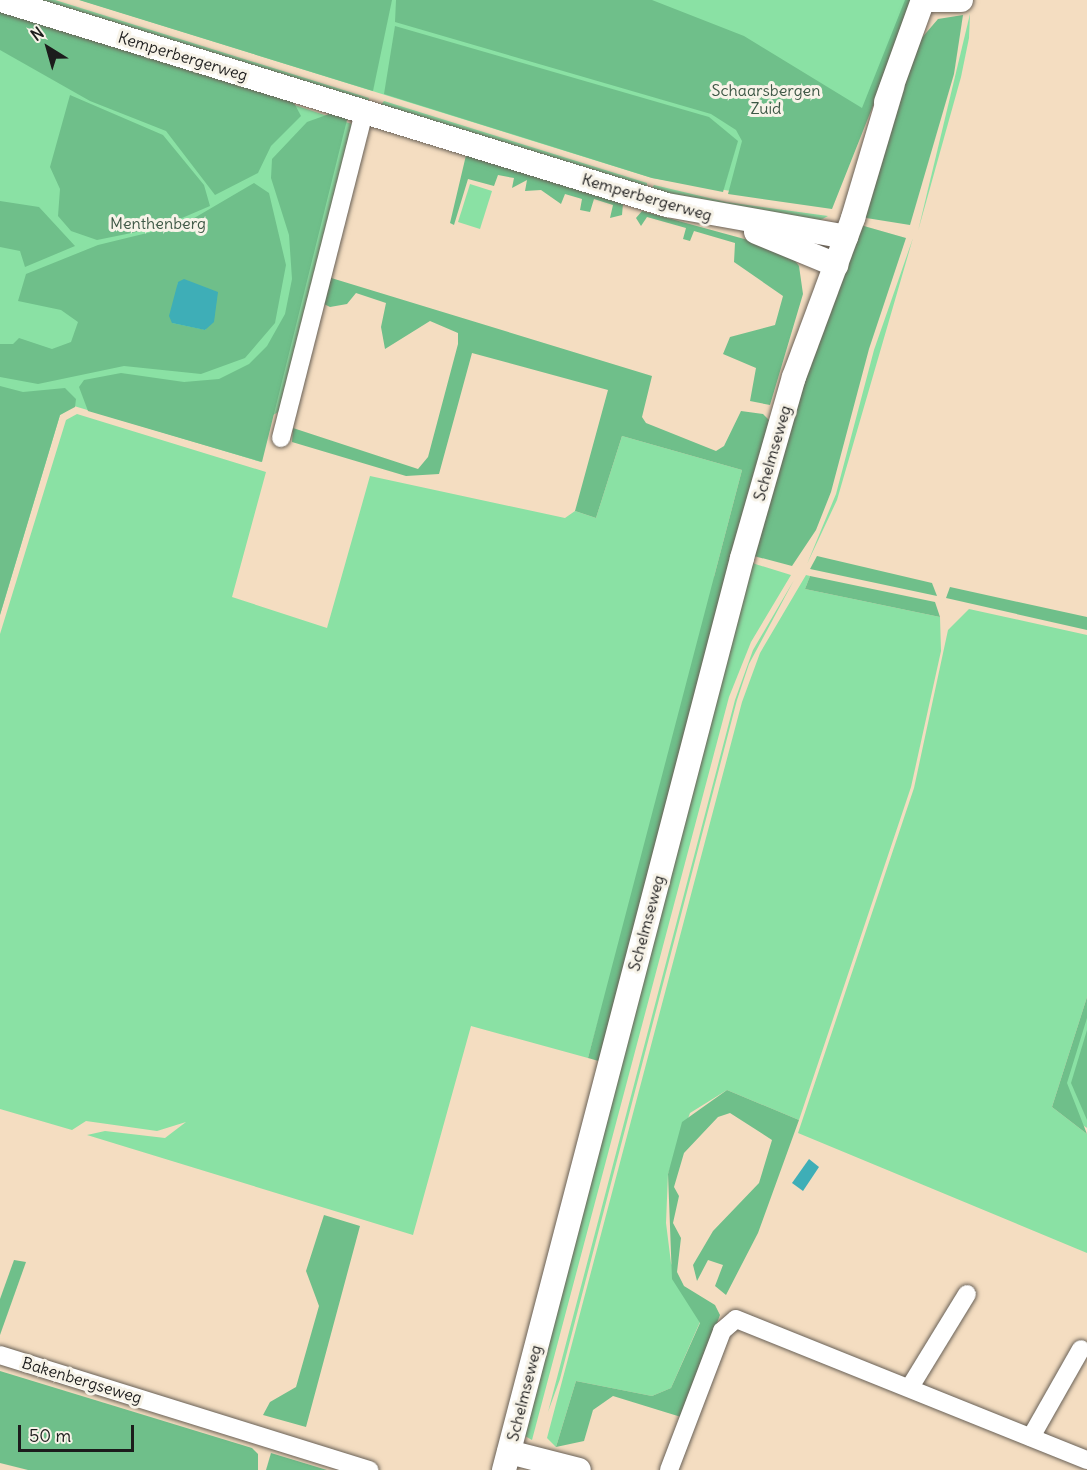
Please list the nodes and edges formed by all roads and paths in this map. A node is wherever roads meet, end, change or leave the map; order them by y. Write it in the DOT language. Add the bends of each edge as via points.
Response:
graph roads {
  1 [pos="1,0"];
  2 [pos="923,0"];
  3 [pos="961,0"];
  4 [pos="364,112"];
  5 [pos="724,219"];
  6 [pos="838,235"];
  7 [pos="828,263"];
  8 [pos="281,438"];
  9 [pos="967,1294"];
  10 [pos="1081,1349"];
  11 [pos="0,1355"];
  12 [pos="910,1387"];
  13 [pos="1031,1437"];
  14 [pos="1087,1460"];
  15 [pos="507,1461"];
  16 [pos="567,1469"];
  17 [pos="370,1470"];
  18 [pos="669,1470"];
  1 -- 4 [label="main road, Kemperbergerweg"];
  2 -- 3 [label="main road"];
  2 -- 6 [label="main road, Schelmseweg"];
  4 -- 5 [label="main road, Kemperbergerweg"];
  4 -- 8 [label="street"];
  5 -- 6 [label="main road, Kemperbergerweg"];
  5 -- 7 [label="main road, Kemperbergerweg"];
  6 -- 7 [label="main road, Schelmseweg"];
  7 -- 15 [label="main road, Schelmseweg" via="794,377"];
  9 -- 12 [label="street"];
  10 -- 13 [label="street"];
  11 -- 17 [label="street, Bakenbergseweg"];
  12 -- 13 [label="street"];
  12 -- 18 [label="street" via="743,1320 731,1321 722,1331"];
  13 -- 14 [label="street"];
  15 -- 16 [label="main road"];
}
